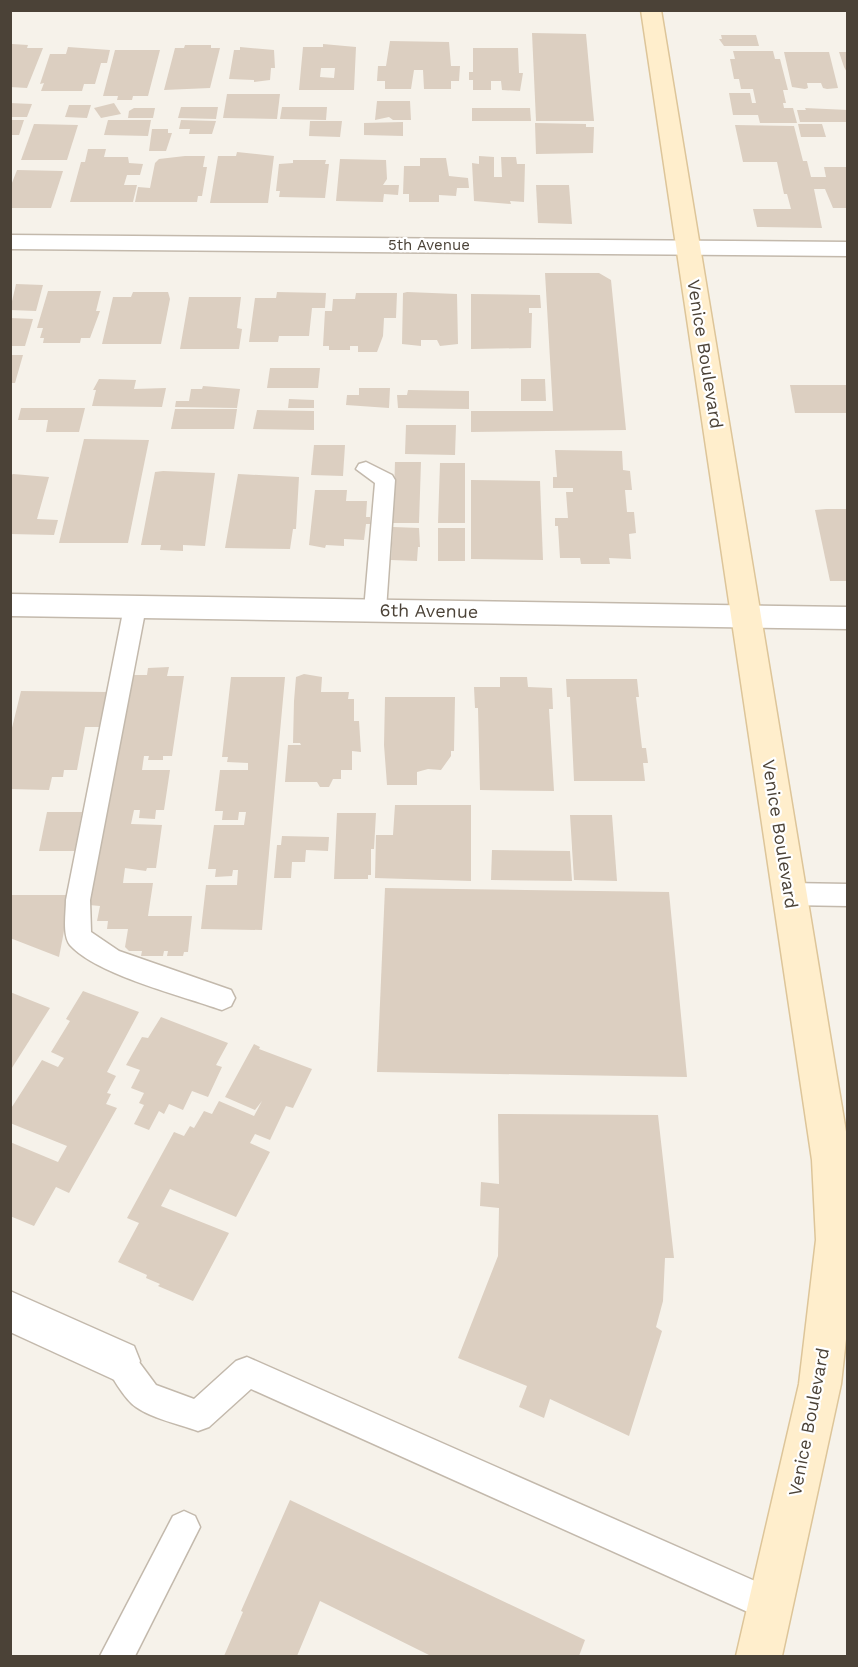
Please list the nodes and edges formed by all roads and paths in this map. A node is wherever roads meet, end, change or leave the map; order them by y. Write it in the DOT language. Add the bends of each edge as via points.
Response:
graph roads {
  1 [pos="651,10"];
  2 [pos="10,242"];
  3 [pos="688,247"];
  4 [pos="848,249"];
  5 [pos="366,469"];
  6 [pos="10,605"];
  7 [pos="135,607"];
  8 [pos="375,610"];
  9 [pos="746,615"];
  10 [pos="848,618"];
  11 [pos="789,894"];
  12 [pos="848,895"];
  13 [pos="222,998"];
  14 [pos="842,1240"];
  15 [pos="10,1311"];
  16 [pos="119,1361"];
  17 [pos="184,1527"];
  18 [pos="770,1605"];
  19 [pos="117,1656"];
  20 [pos="759,1656"];
  1 -- 3 [label="main road, Venice Boulevard"];
  2 -- 3 [label="street, 5th Avenue"];
  3 -- 4 [label="street, 5th Avenue"];
  3 -- 9 [label="main road, Venice Boulevard"];
  5 -- 8 [label="lane" via="385,480"];
  6 -- 7 [label="street, 6th Avenue"];
  7 -- 8 [label="street, 6th Avenue"];
  7 -- 13 [label="lane" via="78,900 79,937 110,959"];
  8 -- 9 [label="street, 6th Avenue"];
  9 -- 10 [label="street, 6th Avenue"];
  9 -- 11 [label="main road, Venice Boulevard"];
  11 -- 12 [label="lane"];
  11 -- 14 [label="main road, Venice Boulevard"];
  14 -- 18 [label="main road, Venice Boulevard" via="820,1384"];
  15 -- 16 [label="street"];
  16 -- 18 [label="lane" via="146,1396 198,1416 247,1372"];
  17 -- 19 [label="lane"];
  18 -- 20 [label="main road, Venice Boulevard"];
}
